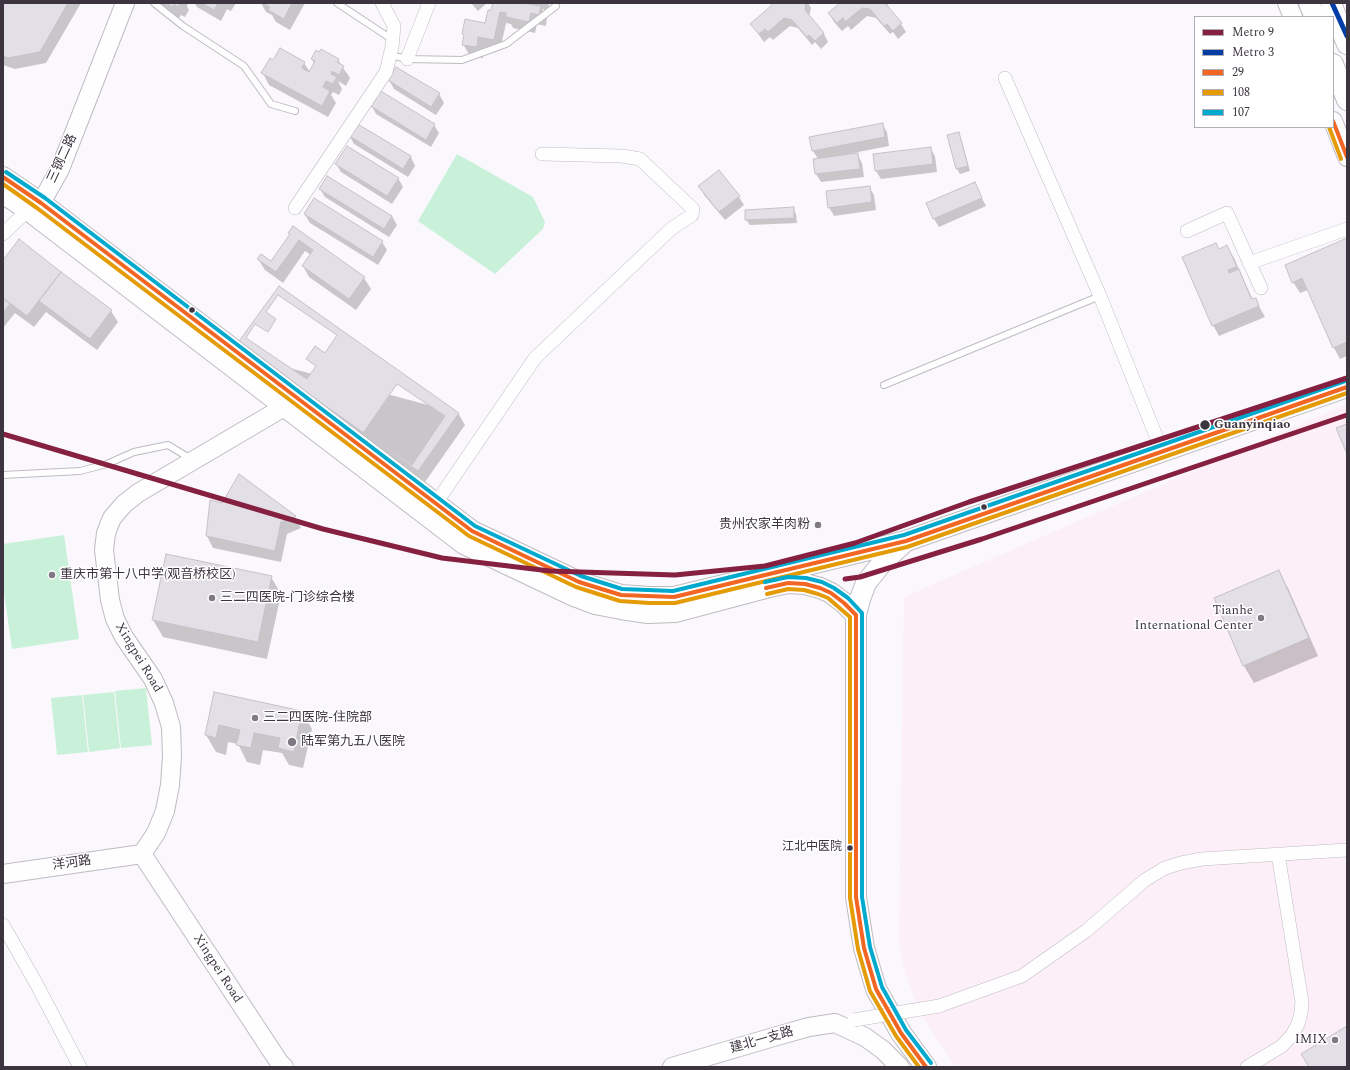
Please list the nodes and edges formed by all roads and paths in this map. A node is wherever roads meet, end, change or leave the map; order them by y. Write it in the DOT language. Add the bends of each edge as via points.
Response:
graph roads {
  1 [pos="111,3"];
  2 [pos="124,3"];
  3 [pos="154,3"];
  4 [pos="337,3"];
  5 [pos="382,3"];
  6 [pos="429,3"];
  7 [pos="1287,3"];
  8 [pos="1309,3"];
  9 [pos="1331,3"];
  10 [pos="556,6"];
  11 [pos="1293,16"];
  12 [pos="1314,16"];
  13 [pos="393,40"];
  14 [pos="1347,44"];
  15 [pos="390,55"];
  16 [pos="407,59"];
  17 [pos="1334,67"];
  18 [pos="1005,78"];
  19 [pos="1347,100"];
  20 [pos="295,111"];
  21 [pos="1334,124"];
  22 [pos="542,154"];
  23 [pos="1347,157"];
  24 [pos="3,177"];
  25 [pos="3,193"];
  26 [pos="34,203"];
  27 [pos="295,208"];
  28 [pos="1347,229"];
  29 [pos="1187,231"];
  30 [pos="3,234"];
  31 [pos="1249,263"];
  32 [pos="1261,288"];
  33 [pos="1100,296"];
  34 [pos="884,385"];
  35 [pos="1347,387"];
  36 [pos="291,403"];
  37 [pos="1162,451"];
  38 [pos="193,460"];
  39 [pos="3,475"];
  40 [pos="436,503"];
  41 [pos="906,541"];
  42 [pos="856,615"];
  43 [pos="1347,850"];
  44 [pos="142,854"];
  45 [pos="1278,854"];
  46 [pos="3,874"];
  47 [pos="3,924"];
  48 [pos="835,1023"];
  49 [pos="280,1066"];
  50 [pos="80,1067"];
  51 [pos="672,1067"];
  52 [pos="900,1067"];
  53 [pos="926,1067"];
  54 [pos="1247,1067"];
  1 -- 26 [label="street, 三钢二路"];
  2 -- 26 [label="street, 三钢二路" via="60,169"];
  3 -- 20 [label="lane" via="183,26 244,66 272,104"];
  4 -- 13 [label="lane"];
  5 -- 13 [label="street" via="394,26"];
  6 -- 16 [label="street"];
  7 -- 11 [label="street"];
  8 -- 12 [label="main road"];
  9 -- 14 [label="main road"];
  10 -- 16 [label="lane" via="506,44 462,60"];
  13 -- 15 [label="street"];
  15 -- 16 [label="lane"];
  15 -- 27 [label="street" via="386,72"];
  17 -- 19 [label="main road"];
  18 -- 33 [label="street"];
  21 -- 23 [label="street"];
  22 -- 40 [label="street" via="622,156 640,159 693,209 692,215 670,229 535,358"];
  24 -- 26 [label="main road"];
  25 -- 26 [label="main road"];
  26 -- 30 [label="street"];
  26 -- 36 [label="main road"];
  28 -- 31 [label="street"];
  29 -- 31 [label="street" via="1227,213"];
  31 -- 32 [label="street"];
  33 -- 34 [label="lane"];
  33 -- 37 [label="street"];
  35 -- 37 [label="main road"];
  36 -- 38 [label="street, Xingpei Road"];
  36 -- 40 [label="main road"];
  36 -- 42 [label="main road" via="464,544 595,604 648,612 675,612 769,587 805,584 831,593"];
  37 -- 41 [label="main road"];
  38 -- 39 [label="lane" via="168,445 134,452 107,464 80,471"];
  38 -- 44 [label="street, Xingpei Road" via="124,504 112,518 106,533 104,550 115,619 124,637 153,679 164,703 170,727 172,756 165,811 156,833"];
  40 -- 41 [label="main road" via="472,531 579,582 622,595 674,597"];
  41 -- 42 [label="main road" via="882,563 866,583"];
  42 -- 53 [label="main road" via="856,897 864,948 876,989 901,1033"];
  43 -- 45 [label="street, 建北一支路"];
  44 -- 46 [label="street, 洋河路"];
  44 -- 49 [label="street, Xingpei Road"];
  45 -- 48 [label="street, 建北一支路, bridge" via="1202,859 1165,868 1145,880 1086,931 1022,976 940,1006"];
  45 -- 54 [label="street" via="1302,1002 1301,1013 1292,1035 1282,1046"];
  47 -- 50 [label="street"];
  48 -- 51 [label="street, 建北一支路" via="809,1027"];
  48 -- 52 [label="street" via="865,1036"];
}
